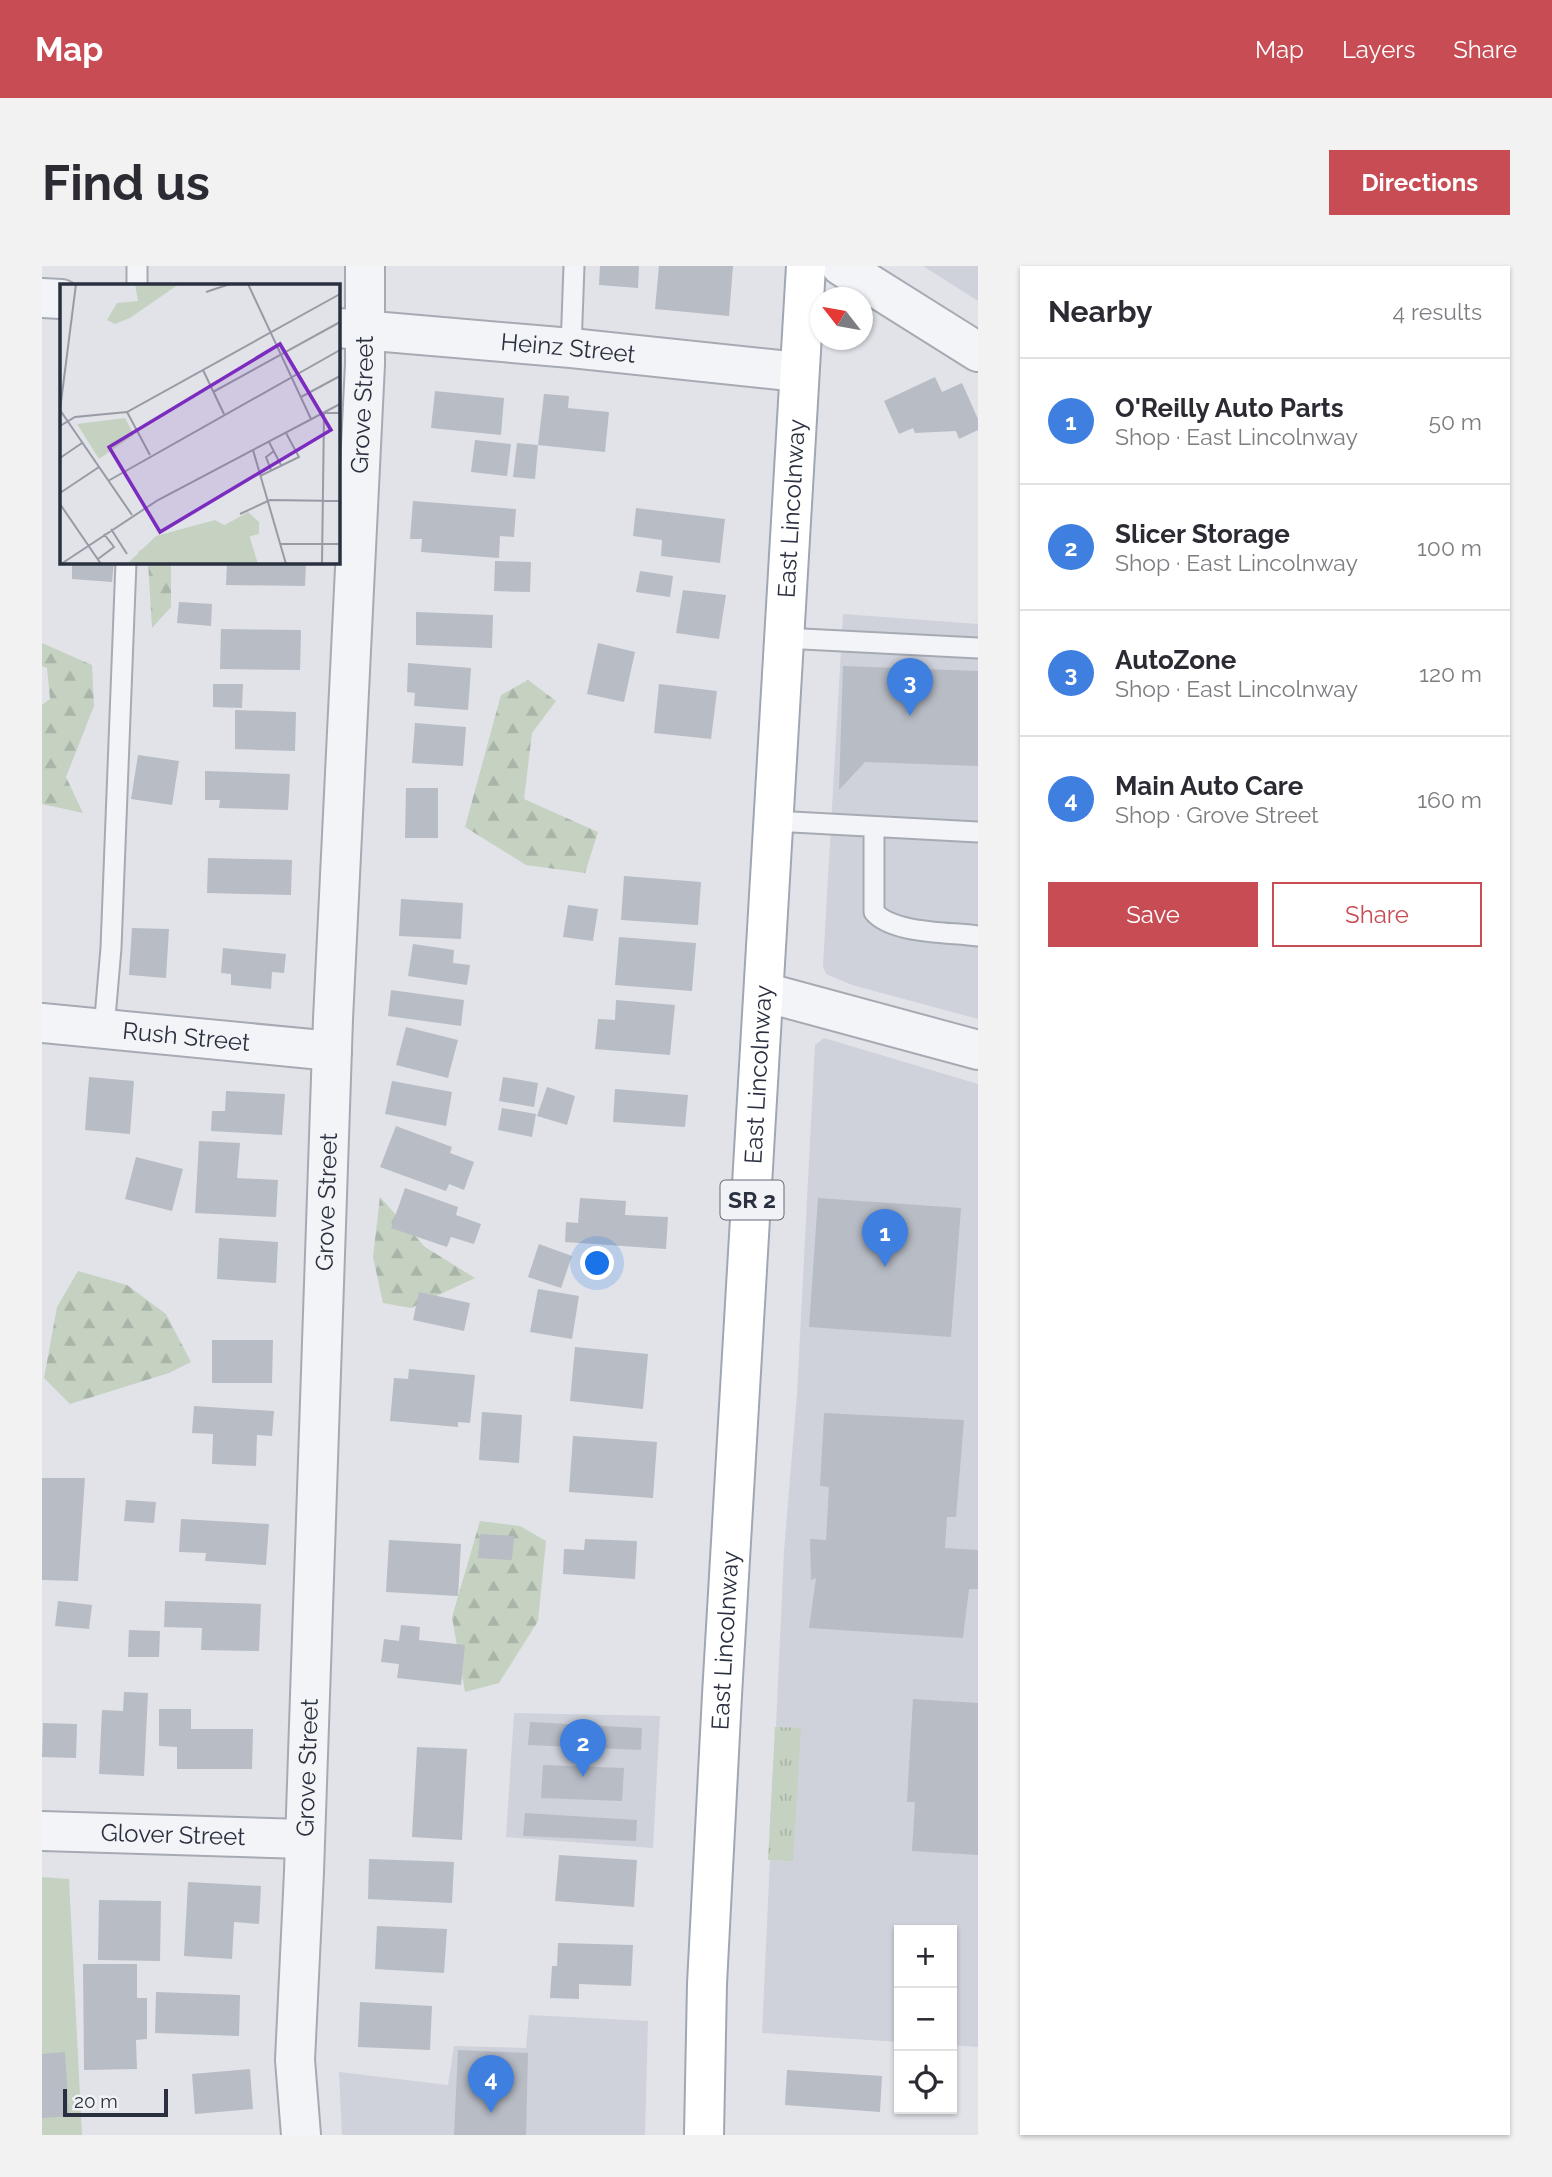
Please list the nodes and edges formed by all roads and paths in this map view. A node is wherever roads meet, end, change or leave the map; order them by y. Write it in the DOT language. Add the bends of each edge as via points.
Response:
graph roads {
  1 [pos="137,266"];
  2 [pos="365,266"];
  3 [pos="574,266"];
  4 [pos="806,266"];
  5 [pos="841,266"];
  6 [pos="137,284"];
  7 [pos="42,298"];
  8 [pos="60,299"];
  9 [pos="351,329"];
  10 [pos="571,348"];
  11 [pos="978,352"];
  12 [pos="799,372"];
  13 [pos="125,564"];
  14 [pos="784,638"];
  15 [pos="978,648"];
  16 [pos="774,821"];
  17 [pos="874,827"];
  18 [pos="978,832"];
  19 [pos="978,936"];
  20 [pos="764,992"];
  21 [pos="42,1023"];
  22 [pos="104,1029"];
  23 [pos="978,1050"];
  24 [pos="331,1051"];
  25 [pos="42,1831"];
  26 [pos="303,1839"];
  27 [pos="301,2135"];
  28 [pos="704,2135"];
  1 -- 6 [label="lane"];
  2 -- 9 [label="street, Grove Street"];
  3 -- 10 [label="lane"];
  4 -- 12 [label="main road, East Lincolnway / SR 2"];
  5 -- 11 [label="street"];
  7 -- 8 [label="street"];
  9 -- 10 [label="street, Heinz Street"];
  9 -- 24 [label="street, Grove Street" via="365,364"];
  10 -- 12 [label="street, Heinz Street"];
  12 -- 14 [label="main road, East Lincolnway / SR 2"];
  13 -- 22 [label="lane"];
  14 -- 15 [label="lane"];
  14 -- 16 [label="main road, East Lincolnway / SR 2"];
  16 -- 17 [label="lane"];
  16 -- 20 [label="main road, East Lincolnway / SR 2"];
  17 -- 18 [label="lane"];
  17 -- 19 [label="lane" via="874,912 880,919 894,926"];
  20 -- 23 [label="street"];
  20 -- 28 [label="main road, East Lincolnway / SR 2" via="722,1695"];
  21 -- 22 [label="street, Rush Street"];
  22 -- 24 [label="street, Rush Street"];
  24 -- 26 [label="street, Grove Street"];
  25 -- 26 [label="street, Glover Street"];
  26 -- 27 [label="street, Grove Street" via="295,2060"];
}
